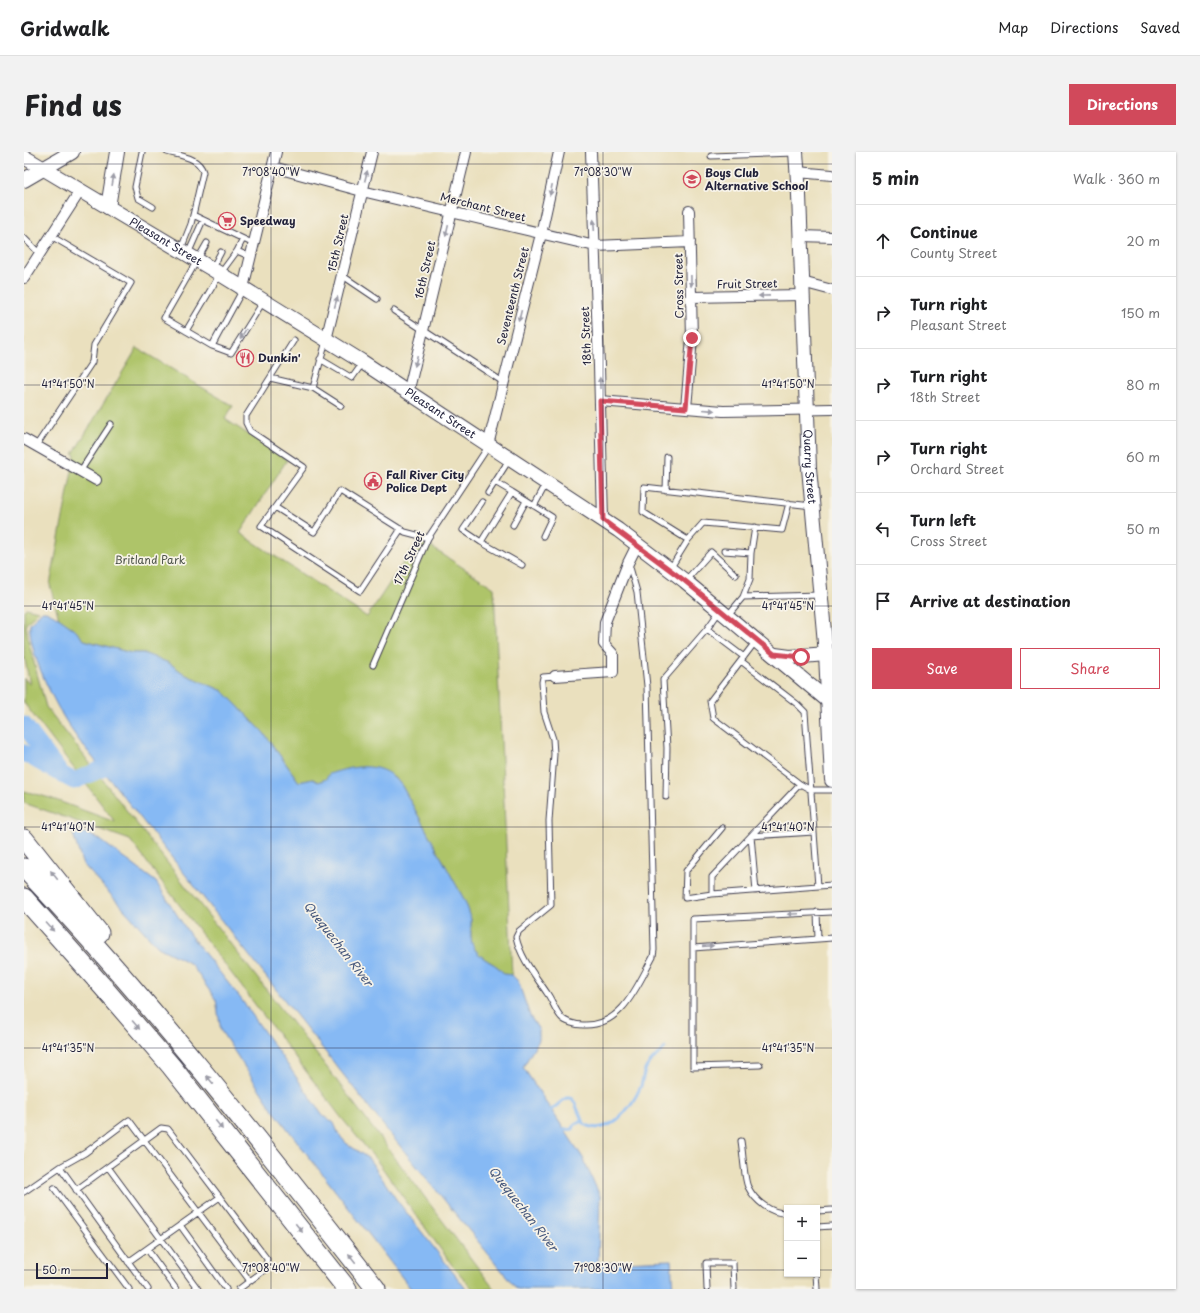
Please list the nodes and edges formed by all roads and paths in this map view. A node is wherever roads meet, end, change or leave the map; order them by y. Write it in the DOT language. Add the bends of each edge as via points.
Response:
graph roads {
  1 [pos="72,152"];
  2 [pos="117,152"];
  3 [pos="142,152"];
  4 [pos="167,152"];
  5 [pos="276,152"];
  6 [pos="372,152"];
  7 [pos="466,152"];
  8 [pos="559,152"];
  9 [pos="591,152"];
  10 [pos="796,153"];
  11 [pos="711,156"];
  12 [pos="26,161"];
  13 [pos="273,167"];
  14 [pos="43,169"];
  15 [pos="797,172"];
  16 [pos="832,175"];
  17 [pos="24,180"];
  18 [pos="80,191"];
  19 [pos="362,191"];
  20 [pos="108,207"];
  21 [pos="153,207"];
  22 [pos="452,211"];
  23 [pos="689,211"];
  24 [pos="193,216"];
  25 [pos="203,220"];
  26 [pos="541,234"];
  27 [pos="51,236"];
  28 [pos="801,236"];
  29 [pos="832,237"];
  30 [pos="24,238"];
  31 [pos="243,239"];
  32 [pos="690,242"];
  33 [pos="207,243"];
  34 [pos="254,244"];
  35 [pos="595,246"];
  36 [pos="237,251"];
  37 [pos="221,252"];
  38 [pos="40,254"];
  39 [pos="188,255"];
  40 [pos="251,257"];
  41 [pos="216,271"];
  42 [pos="343,276"];
  43 [pos="24,278"];
  44 [pos="243,288"];
  45 [pos="802,289"];
  46 [pos="832,290"];
  47 [pos="692,297"];
  48 [pos="377,299"];
  49 [pos="264,301"];
  50 [pos="394,311"];
  51 [pos="424,329"];
  52 [pos="186,331"];
  53 [pos="294,340"];
  54 [pos="326,340"];
  55 [pos="212,346"];
  56 [pos="320,359"];
  57 [pos="363,363"];
  58 [pos="270,378"];
  59 [pos="504,382"];
  60 [pos="313,388"];
  61 [pos="408,393"];
  62 [pos="600,401"];
  63 [pos="341,406"];
  64 [pos="686,408"];
  65 [pos="807,409"];
  66 [pos="832,409"];
  67 [pos="111,424"];
  68 [pos="24,439"];
  69 [pos="36,446"];
  70 [pos="488,446"];
  71 [pos="667,457"];
  72 [pos="509,459"];
  73 [pos="81,470"];
  74 [pos="96,480"];
  75 [pos="495,482"];
  76 [pos="547,484"];
  77 [pos="666,490"];
  78 [pos="512,492"];
  79 [pos="488,494"];
  80 [pos="526,501"];
  81 [pos="482,502"];
  82 [pos="789,503"];
  83 [pos="534,506"];
  84 [pos="813,506"];
  85 [pos="275,507"];
  86 [pos="603,520"];
  87 [pos="513,525"];
  88 [pos="755,527"];
  89 [pos="401,529"];
  90 [pos="543,536"];
  91 [pos="428,538"];
  92 [pos="688,540"];
  93 [pos="481,542"];
  94 [pos="638,545"];
  95 [pos="724,551"];
  96 [pos="751,553"];
  97 [pos="628,563"];
  98 [pos="522,564"];
  99 [pos="669,570"];
  100 [pos="736,575"];
  101 [pos="685,581"];
  102 [pos="820,595"];
  103 [pos="744,598"];
  104 [pos="724,613"];
  105 [pos="707,629"];
  106 [pos="757,641"];
  107 [pos="774,654"];
  108 [pos="829,655"];
  109 [pos="743,659"];
  110 [pos="374,664"];
  111 [pos="555,676"];
  112 [pos="830,702"];
  113 [pos="832,780"];
  114 [pos="800,784"];
  115 [pos="811,790"];
  116 [pos="832,790"];
  117 [pos="666,798"];
  118 [pos="722,828"];
  119 [pos="814,832"];
  120 [pos="751,836"];
  121 [pos="24,839"];
  122 [pos="24,868"];
  123 [pos="832,885"];
  124 [pos="818,886"];
  125 [pos="756,891"];
  126 [pos="712,894"];
  127 [pos="24,898"];
  128 [pos="817,912"];
  129 [pos="832,912"];
  130 [pos="832,938"];
  131 [pos="818,939"];
  132 [pos="693,948"];
  133 [pos="168,1030"];
  134 [pos="760,1065"];
  135 [pos="144,1140"];
  136 [pos="741,1141"];
  137 [pos="60,1167"];
  138 [pos="108,1167"];
  139 [pos="54,1188"];
  140 [pos="76,1190"];
  141 [pos="24,1192"];
  142 [pos="220,1197"];
  143 [pos="832,1210"];
  144 [pos="820,1211"];
  145 [pos="199,1212"];
  146 [pos="784,1213"];
  147 [pos="180,1225"];
  148 [pos="832,1226"];
  149 [pos="820,1228"];
  150 [pos="160,1239"];
  151 [pos="147,1249"];
  152 [pos="128,1262"];
  153 [pos="816,1277"];
  154 [pos="250,1281"];
  155 [pos="129,1289"];
  156 [pos="148,1289"];
  157 [pos="176,1289"];
  158 [pos="198,1289"];
  159 [pos="226,1289"];
  160 [pos="239,1289"];
  161 [pos="347,1289"];
  162 [pos="376,1289"];
  163 [pos="707,1289"];
  164 [pos="734,1289"];
  165 [pos="817,1289"];
  1 -- 14 [label="main road"];
  20 -- 2 [label="main road, one-way"];
  3 -- 21 [label="lane" via="135,187 138,198"];
  4 -- 24 [label="lane" via="196,161 202,167 203,176"];
  5 -- 13 [label="street"];
  19 -- 6 [label="street, 15th Street, one-way"];
  7 -- 22 [label="street, 16th Street"];
  8 -- 26 [label="street, Seventeenth Street, one-way"];
  35 -- 9 [label="street, 18th Street, one-way"];
  10 -- 11 [label="lane"];
  10 -- 15 [label="main road, Quarry Street"];
  12 -- 14 [label="main road, Pleasant Street"];
  13 -- 19 [label="street, Merchant Street"];
  13 -- 34 [label="street"];
  14 -- 17 [label="main road"];
  14 -- 18 [label="main road, Pleasant Street"];
  15 -- 16 [label="street"];
  15 -- 28 [label="main road, Quarry Street"];
  18 -- 20 [label="main road, Pleasant Street"];
  18 -- 27 [label="street"];
  19 -- 22 [label="street, Merchant Street"];
  19 -- 42 [label="street, 15th Street"];
  20 -- 39 [label="main road, Pleasant Street"];
  22 -- 26 [label="street, Merchant Street"];
  22 -- 51 [label="street, 16th Street, one-way"];
  23 -- 32 [label="street, Cross Street"];
  24 -- 25 [label="lane"];
  24 -- 39 [label="lane"];
  25 -- 31 [label="lane" via="229,236"];
  25 -- 39 [label="lane"];
  26 -- 35 [label="street, Merchant Street"];
  26 -- 59 [label="street, Seventeenth Street, one-way"];
  27 -- 38 [label="street"];
  27 -- 69 [label="lane" via="131,284 94,345 92,362"];
  28 -- 29 [label="street"];
  28 -- 45 [label="main road, Quarry Street"];
  30 -- 38 [label="lane"];
  31 -- 34 [label="lane"];
  31 -- 36 [label="lane"];
  32 -- 35 [label="street, Merchant Street"];
  32 -- 47 [label="street, Cross Street, one-way"];
  33 -- 39 [label="lane"];
  34 -- 40 [label="street"];
  62 -- 35 [label="street, 18th Street, one-way"];
  36 -- 40 [label="lane"];
  36 -- 41 [label="lane"];
  37 -- 41 [label="lane"];
  38 -- 43 [label="street"];
  39 -- 41 [label="main road, Pleasant Street"];
  39 -- 52 [label="lane" via="164,318"];
  40 -- 44 [label="street"];
  41 -- 44 [label="main road, Pleasant Street"];
  41 -- 52 [label="lane"];
  42 -- 48 [label="lane"];
  54 -- 42 [label="street, 15th Street, one-way"];
  44 -- 49 [label="main road, Pleasant Street"];
  44 -- 55 [label="lane"];
  45 -- 46 [label="street, Fruit Street"];
  45 -- 47 [label="street, Fruit Street, one-way"];
  45 -- 65 [label="main road, Quarry Street"];
  47 -- 64 [label="street, Cross Street" via="692,338"];
  49 -- 54 [label="main road, Pleasant Street"];
  49 -- 55 [label="lane, one-way" via="231,353"];
  50 -- 51 [label="lane"];
  51 -- 59 [label="lane"];
  51 -- 61 [label="street, 16th Street, one-way"];
  52 -- 55 [label="lane"];
  53 -- 58 [label="lane"];
  54 -- 56 [label="lane"];
  54 -- 57 [label="main road, Pleasant Street"];
  56 -- 57 [label="lane" via="352,378"];
  56 -- 60 [label="lane"];
  57 -- 61 [label="main road, Pleasant Street"];
  58 -- 60 [label="lane"];
  58 -- 85 [label="lane" via="246,416 246,423 250,431 304,467"];
  59 -- 70 [label="street, Seventeenth Street"];
  60 -- 63 [label="lane"];
  61 -- 70 [label="main road, Pleasant Street"];
  62 -- 64 [label="street"];
  62 -- 86 [label="street, 18th Street"];
  64 -- 65 [label="street, one-way" via="723,411"];
  65 -- 66 [label="street"];
  65 -- 84 [label="main road, Quarry Street"];
  67 -- 73 [label="lane"];
  68 -- 69 [label="street"];
  69 -- 73 [label="street"];
  70 -- 72 [label="main road, Pleasant Street"];
  70 -- 91 [label="lane, 17th Street"];
  71 -- 77 [label="lane"];
  72 -- 75 [label="lane"];
  72 -- 76 [label="main road, Pleasant Street"];
  73 -- 74 [label="street"];
  75 -- 78 [label="lane"];
  75 -- 79 [label="lane"];
  76 -- 83 [label="lane"];
  76 -- 86 [label="main road, Pleasant Street"];
  77 -- 82 [label="lane"];
  77 -- 92 [label="lane" via="644,487 643,512"];
  78 -- 80 [label="lane"];
  78 -- 93 [label="lane"];
  80 -- 83 [label="lane"];
  80 -- 87 [label="lane"];
  81 -- 93 [label="lane" via="463,530"];
  82 -- 84 [label="lane"];
  82 -- 88 [label="lane" via="782,530"];
  83 -- 90 [label="lane" via="552,517"];
  84 -- 102 [label="main road, Quarry Street"];
  85 -- 89 [label="lane" via="314,532 340,491"];
  85 -- 89 [label="lane" via="261,526 360,591"];
  86 -- 94 [label="main road, Pleasant Street"];
  88 -- 92 [label="lane" via="703,523"];
  88 -- 96 [label="lane"];
  89 -- 91 [label="lane"];
  91 -- 110 [label="lane, 17th Street"];
  92 -- 99 [label="lane"];
  93 -- 98 [label="lane"];
  94 -- 97 [label="street"];
  94 -- 99 [label="main road, Pleasant Street"];
  95 -- 96 [label="lane"];
  96 -- 103 [label="lane" via="750,579"];
  97 -- 111 [label="street" via="605,622 604,644 613,654 613,672"];
  97 -- 111 [label="lane" via="637,592 647,686 654,950 653,957 626,1006 593,1025 581,1026 561,1017 523,958 516,937 518,931 551,905 549,821 554,739 544,712 542,682 543,677"];
  99 -- 101 [label="main road, Pleasant Street"];
  100 -- 101 [label="lane" via="711,552"];
  101 -- 104 [label="main road, Pleasant Street"];
  102 -- 103 [label="lane"];
  102 -- 108 [label="main road, Quarry Street"];
  103 -- 104 [label="lane"];
  104 -- 105 [label="lane"];
  104 -- 106 [label="main road, Pleasant Street"];
  105 -- 109 [label="lane"];
  105 -- 117 [label="lane" via="663,680 667,748"];
  106 -- 107 [label="main road, Pleasant Street"];
  106 -- 109 [label="lane"];
  107 -- 108 [label="main road" via="801,657"];
  107 -- 112 [label="main road, Pleasant Street"];
  108 -- 112 [label="main road, Quarry Street"];
  109 -- 114 [label="lane" via="710,701 713,718"];
  109 -- 115 [label="lane" via="805,712"];
  112 -- 113 [label="main road, Quarry Street"];
  114 -- 115 [label="lane"];
  114 -- 120 [label="lane"];
  115 -- 116 [label="lane"];
  115 -- 119 [label="lane"];
  118 -- 126 [label="lane" via="686,871 685,898"];
  119 -- 120 [label="lane"];
  119 -- 124 [label="lane"];
  120 -- 125 [label="lane"];
  120 -- 126 [label="lane" via="712,877"];
  133 -- 121 [label="highway, one-way" via="100,934"];
  122 -- 133 [label="highway"];
  123 -- 124 [label="lane"];
  124 -- 125 [label="lane"];
  125 -- 126 [label="lane"];
  127 -- 161 [label="highway, one-way" via="175,1071"];
  128 -- 129 [label="lane"];
  128 -- 131 [label="lane"];
  128 -- 132 [label="lane, one-way" via="693,919"];
  130 -- 131 [label="lane"];
  132 -- 131 [label="lane, one-way"];
  132 -- 134 [label="lane" via="694,1067"];
  162 -- 133 [label="highway, one-way"];
  135 -- 137 [label="lane" via="129,1120"];
  135 -- 138 [label="lane"];
  135 -- 142 [label="lane" via="161,1128 168,1129"];
  135 -- 145 [label="lane"];
  136 -- 146 [label="lane" via="748,1187 766,1208"];
  137 -- 140 [label="lane"];
  137 -- 141 [label="lane"];
  138 -- 140 [label="lane"];
  138 -- 150 [label="lane"];
  139 -- 155 [label="lane"];
  140 -- 152 [label="lane"];
  142 -- 145 [label="lane"];
  142 -- 154 [label="lane" via="267,1260 266,1269"];
  143 -- 144 [label="lane"];
  145 -- 147 [label="lane"];
  145 -- 154 [label="lane"];
  147 -- 150 [label="lane"];
  147 -- 159 [label="lane"];
  148 -- 149 [label="lane"];
  150 -- 151 [label="lane"];
  150 -- 158 [label="lane"];
  151 -- 152 [label="lane"];
  151 -- 157 [label="lane"];
  152 -- 156 [label="lane"];
  153 -- 165 [label="lane"];
  154 -- 160 [label="lane"];
  163 -- 164 [label="lane" via="706,1263 733,1263"];
}
